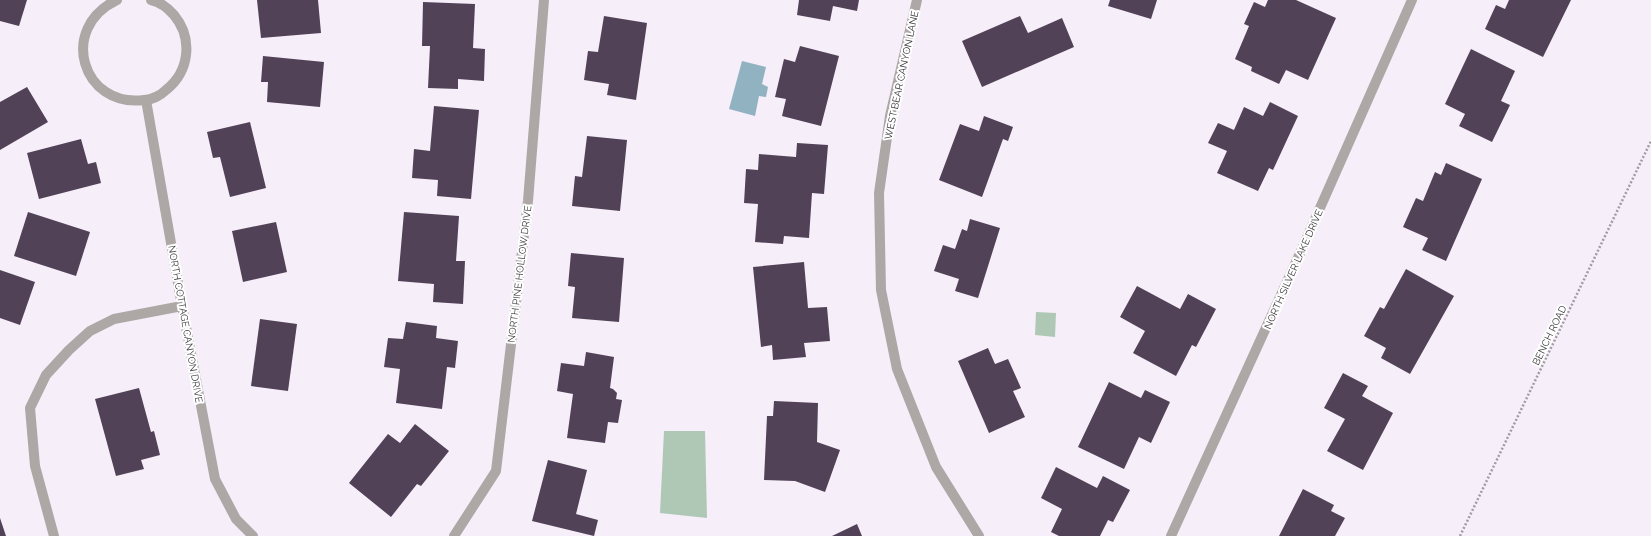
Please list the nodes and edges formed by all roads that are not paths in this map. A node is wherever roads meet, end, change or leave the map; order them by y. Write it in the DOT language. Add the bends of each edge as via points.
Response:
graph roads {
  1 [pos="117,0"];
  2 [pos="151,0"];
  3 [pos="544,0"];
  4 [pos="917,0"];
  5 [pos="1412,0"];
  6 [pos="146,100"];
  7 [pos="182,306"];
  8 [pos="54,536"];
  9 [pos="253,536"];
  10 [pos="454,536"];
  11 [pos="979,536"];
  12 [pos="1171,536"];
  1 -- 6 [label="street" via="105,6 92,18 84,35 83,52 87,70 97,85 111,96 128,101"];
  2 -- 6 [label="street" via="169,9 180,22 186,37 187,54 183,70 174,84 162,94"];
  3 -- 10 [label="street, NORTH PINE HOLLOW DRIVE" via="528,201 496,471"];
  4 -- 11 [label="street, WEST BEAR CANYON LANE" via="890,116 879,193 881,290 897,369 936,467"];
  5 -- 12 [label="street, NORTH SILVER LAKE DRIVE"];
  6 -- 7 [label="street, NORTH COTTAGE CANYON DRIVE"];
  7 -- 8 [label="street" via="114,319 90,331 46,376 30,408 35,466"];
  7 -- 9 [label="street, NORTH COTTAGE CANYON DRIVE" via="215,479 236,520"];
}
